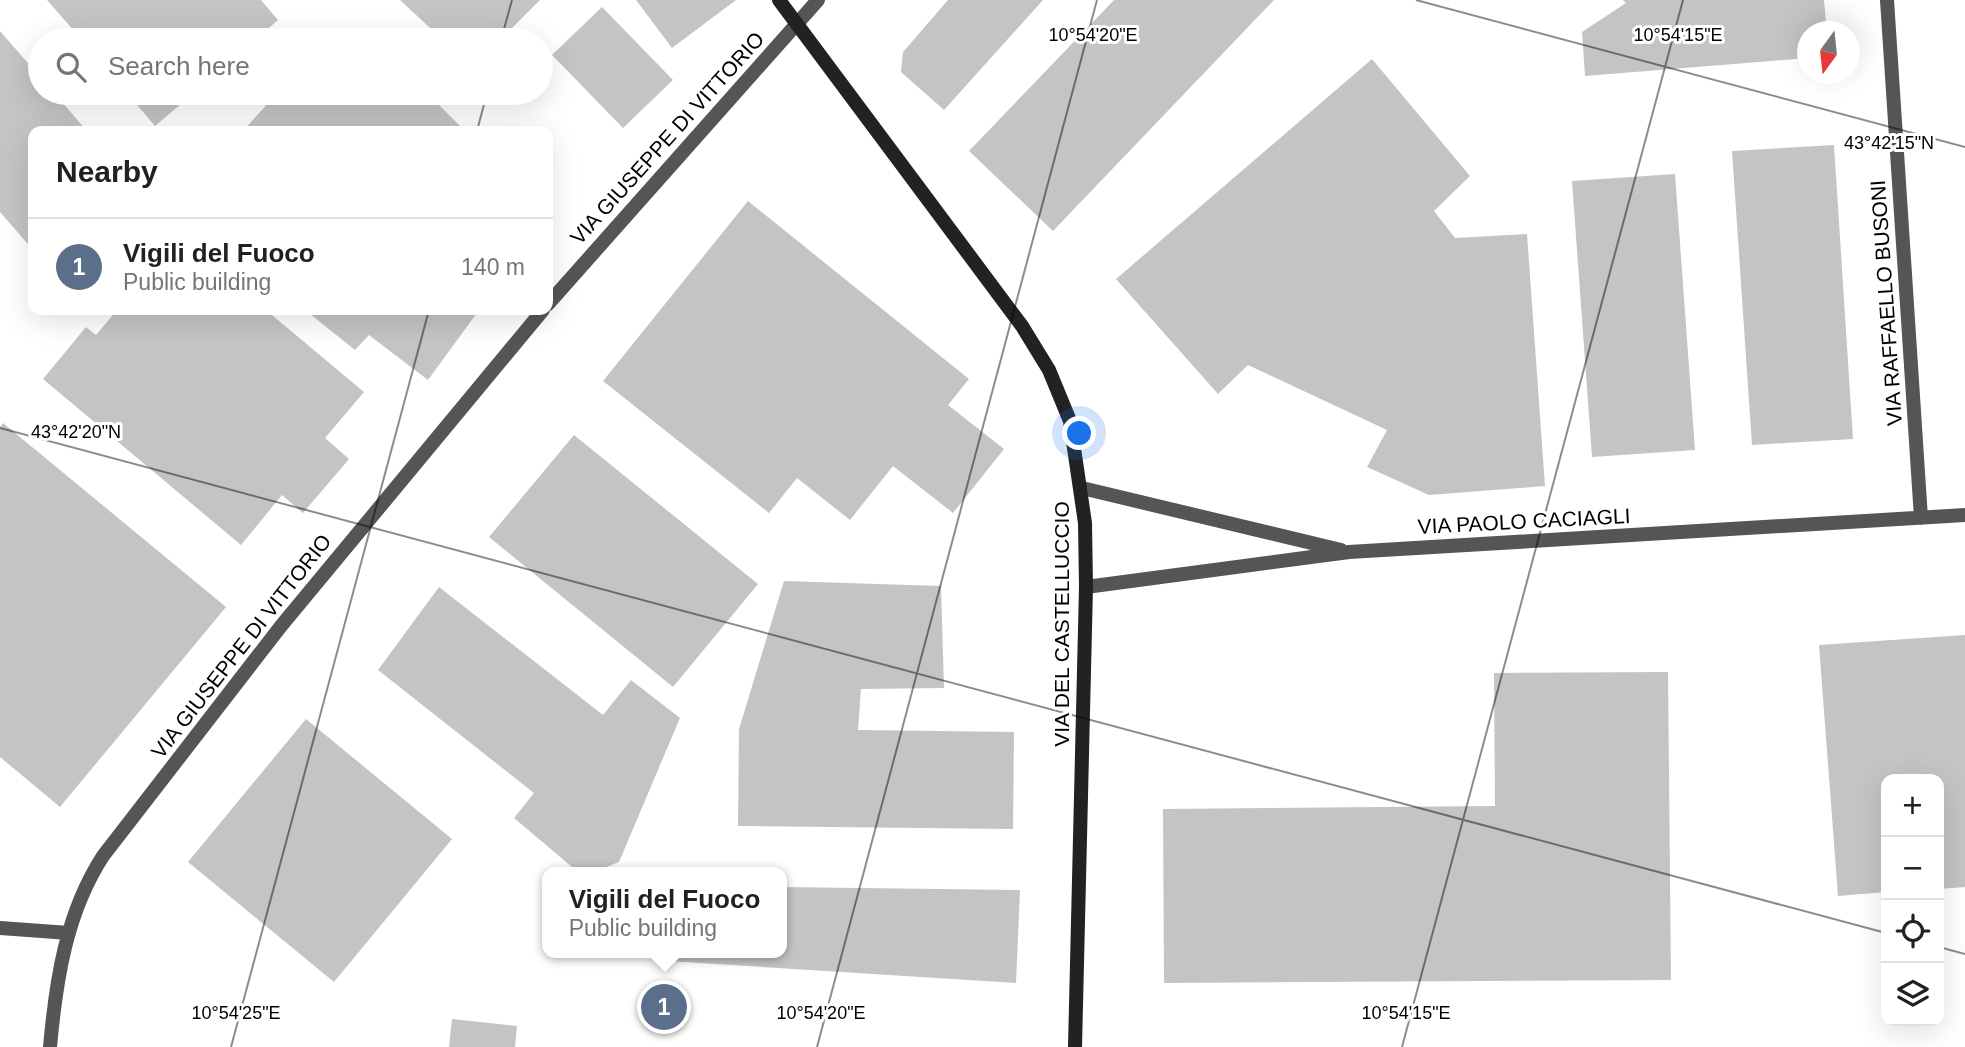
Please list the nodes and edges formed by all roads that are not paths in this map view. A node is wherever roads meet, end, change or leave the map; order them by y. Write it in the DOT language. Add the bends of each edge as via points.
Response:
graph roads {
  1 [pos="779,0"];
  2 [pos="818,0"];
  3 [pos="1887,0"];
  4 [pos="796,24"];
  5 [pos="553,298"];
  6 [pos="538,315"];
  7 [pos="1082,488"];
  8 [pos="1965,515"];
  9 [pos="1921,519"];
  10 [pos="1349,552"];
  11 [pos="1086,587"];
  12 [pos="0,928"];
  13 [pos="69,933"];
  14 [pos="50,1047"];
  15 [pos="1075,1047"];
  1 -- 4 [label="street, VIA DEL CASTELLUCCIO"];
  2 -- 4 [label="street, VIA GIUSEPPE DI VITTORIO"];
  3 -- 9 [label="street, VIA RAFFAELLO BUSONI"];
  4 -- 5 [label="street, VIA GIUSEPPE DI VITTORIO"];
  4 -- 7 [label="street, VIA DEL CASTELLUCCIO" via="1022,326 1049,370 1070,421"];
  6 -- 13 [label="street, VIA GIUSEPPE DI VITTORIO" via="281,626 103,856 86,882"];
  7 -- 10 [label="street"];
  7 -- 11 [label="street, VIA DEL CASTELLUCCIO"];
  8 -- 9 [label="street, VIA PAOLO CACIAGLI"];
  9 -- 10 [label="street, VIA PAOLO CACIAGLI"];
  10 -- 11 [label="street, VIA PAOLO CACIAGLI"];
  11 -- 15 [label="street, VIA DEL CASTELLUCCIO"];
  12 -- 13 [label="street"];
  13 -- 14 [label="street, VIA GIUSEPPE DI VITTORIO"];
}
